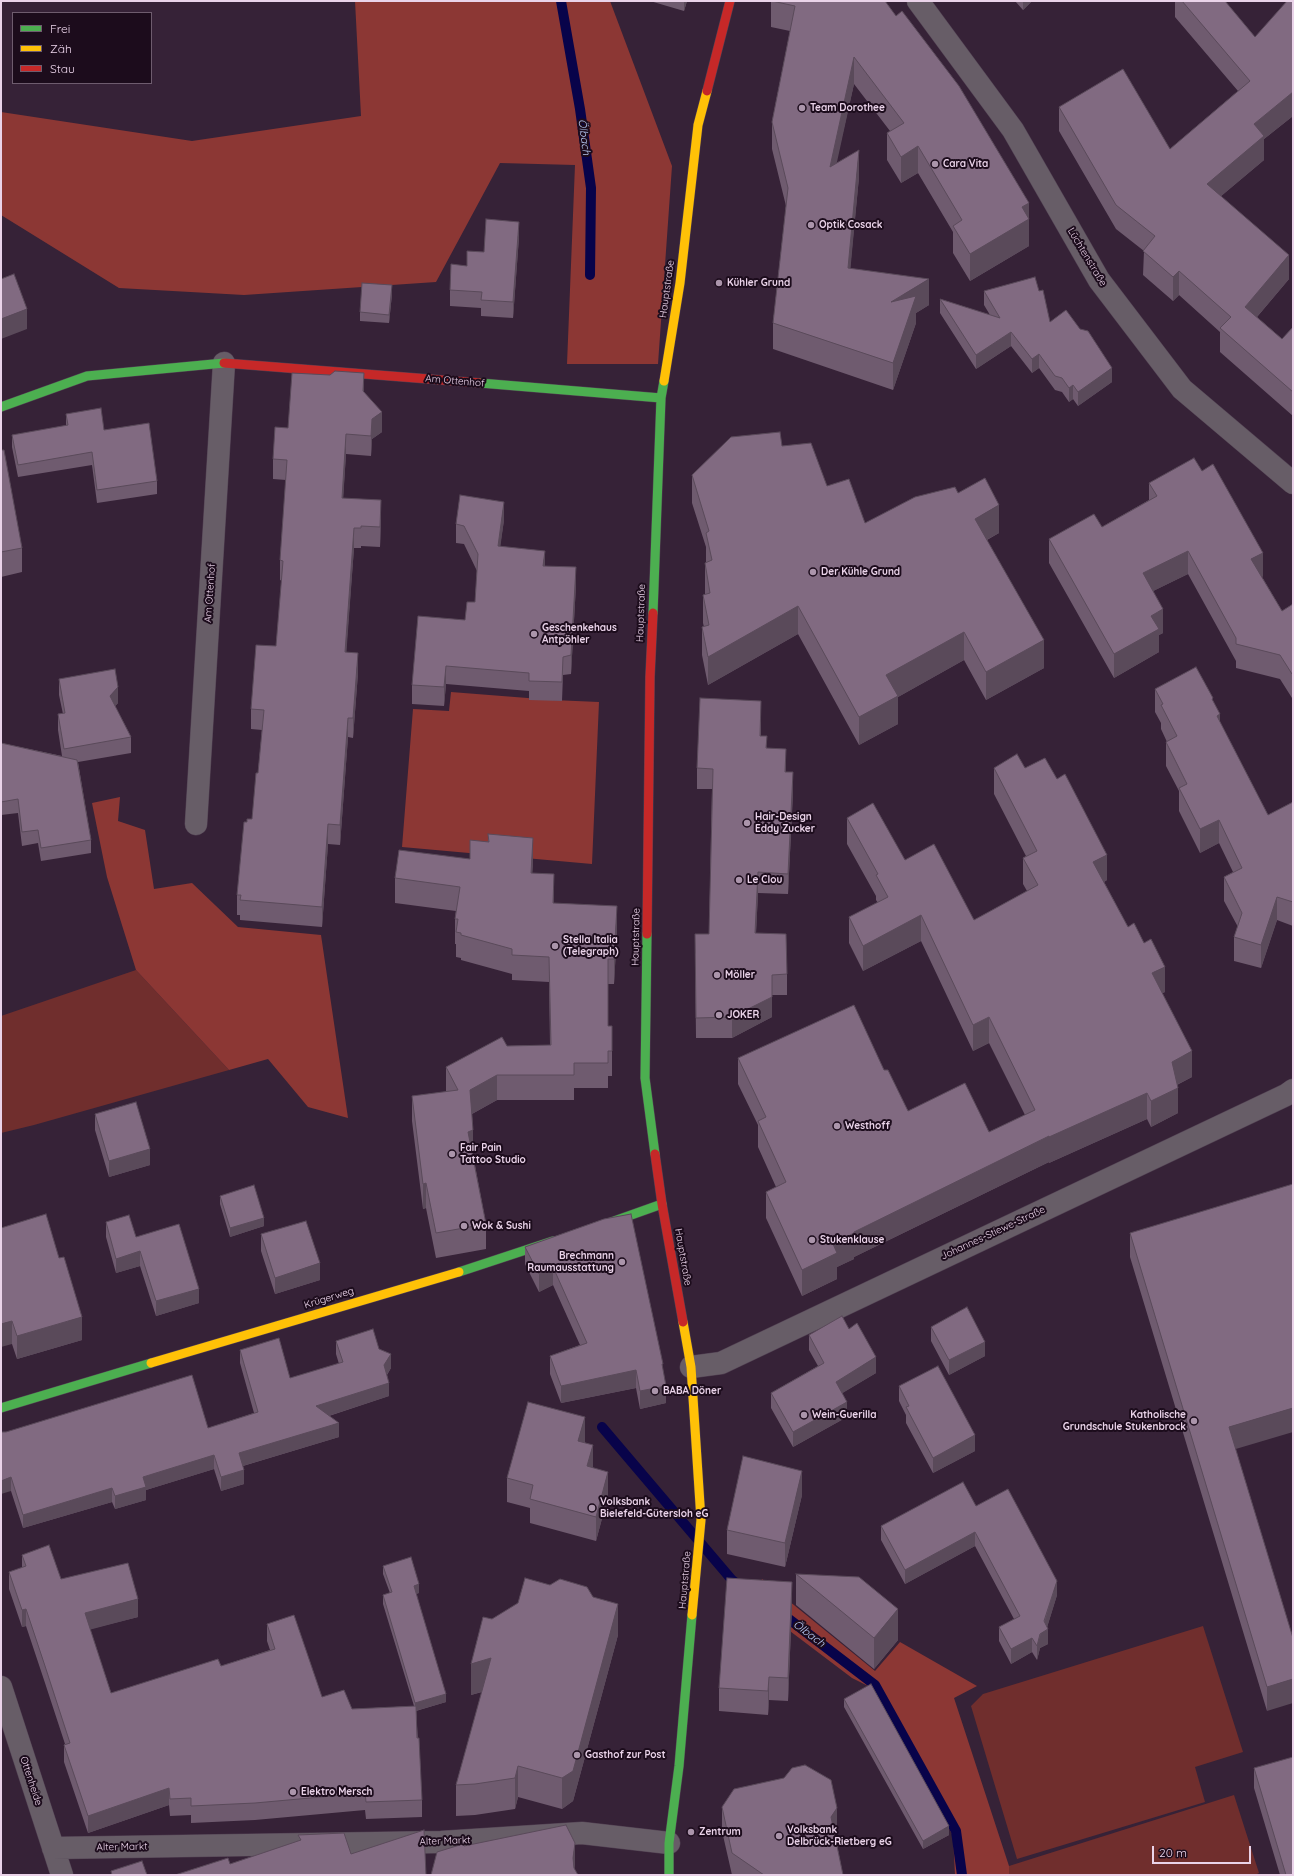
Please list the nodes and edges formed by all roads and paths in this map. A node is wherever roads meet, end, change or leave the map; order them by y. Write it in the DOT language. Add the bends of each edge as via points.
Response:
graph roads {
  1 [pos="730,1"];
  2 [pos="918,1"];
  3 [pos="224,363"];
  4 [pos="661,398"];
  5 [pos="1,407"];
  6 [pos="1293,483"];
  7 [pos="196,824"];
  8 [pos="1293,1090"];
  9 [pos="662,1204"];
  10 [pos="595,1227"];
  11 [pos="559,1240"];
  12 [pos="691,1367"];
  13 [pos="1,1408"];
  14 [pos="1,1687"];
  15 [pos="669,1843"];
  16 [pos="53,1848"];
  17 [pos="62,1875"];
  18 [pos="669,1875"];
  1 -- 4 [label="main road, Hauptstraße" via="698,125 680,282"];
  2 -- 6 [label="street, Lüchtenstraße" via="1013,130 1099,280 1182,389"];
  3 -- 4 [label="main road, Am Ottenhof"];
  3 -- 5 [label="main road, Am Ottenhof" via="87,376"];
  3 -- 7 [label="street, Am Ottenhof"];
  4 -- 9 [label="main road, Hauptstraße" via="650,678 645,1078"];
  8 -- 12 [label="street, Johannes-Stiewe-Straße" via="721,1363"];
  9 -- 10 [label="main road"];
  9 -- 12 [label="main road, Hauptstraße"];
  11 -- 13 [label="main road, Krügerweg"];
  12 -- 15 [label="main road, Hauptstraße" via="701,1520 679,1766"];
  14 -- 16 [label="street, Ottenheide"];
  15 -- 16 [label="street, Alter Markt" via="582,1833 441,1842"];
  15 -- 18 [label="main road, Hauptstraße"];
  16 -- 17 [label="street, Ottenheide"];
}
